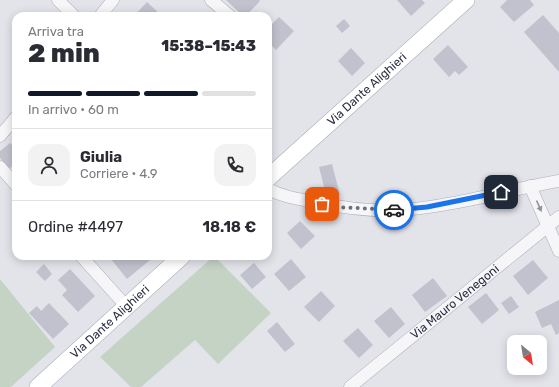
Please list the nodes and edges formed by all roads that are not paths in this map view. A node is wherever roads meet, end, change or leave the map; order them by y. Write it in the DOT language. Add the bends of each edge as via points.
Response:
graph roads {
  1 [pos="58,0"];
  2 [pos="113,0"];
  3 [pos="211,0"];
  4 [pos="466,0"];
  5 [pos="70,12"];
  6 [pos="103,12"];
  7 [pos="225,12"];
  8 [pos="12,121"];
  9 [pos="0,136"];
  10 [pos="0,167"];
  11 [pos="272,174"];
  12 [pos="12,180"];
  13 [pos="559,181"];
  14 [pos="530,186"];
  15 [pos="272,191"];
  16 [pos="559,217"];
  17 [pos="548,226"];
  18 [pos="559,251"];
  19 [pos="85,260"];
  20 [pos="178,260"];
  21 [pos="126,306"];
  22 [pos="38,387"];
  23 [pos="350,387"];
  1 -- 5 [label="street"];
  2 -- 6 [label="street"];
  3 -- 7 [label="street"];
  4 -- 11 [label="street, Via Dante Alighieri"];
  8 -- 9 [label="street"];
  10 -- 12 [label="street"];
  13 -- 14 [label="street"];
  14 -- 15 [label="street" via="427,207 382,211 336,207 279,195"];
  14 -- 17 [label="street, one-way"];
  16 -- 17 [label="street, Via Mauro Venegoni"];
  17 -- 18 [label="street"];
  17 -- 23 [label="street, Via Mauro Venegoni"];
  19 -- 21 [label="street"];
  20 -- 21 [label="street, Via Dante Alighieri"];
  21 -- 22 [label="street, Via Dante Alighieri"];
}
